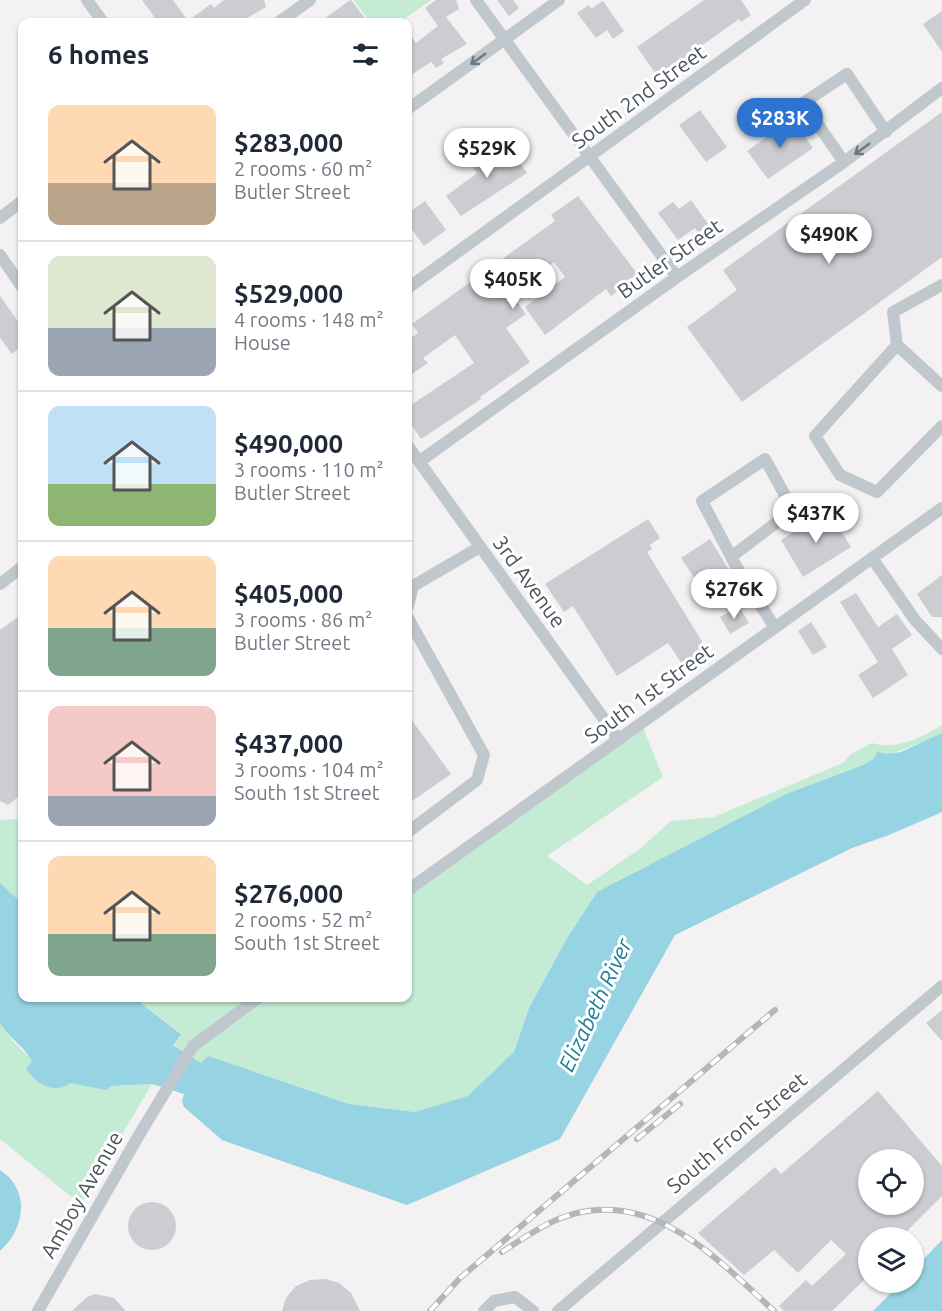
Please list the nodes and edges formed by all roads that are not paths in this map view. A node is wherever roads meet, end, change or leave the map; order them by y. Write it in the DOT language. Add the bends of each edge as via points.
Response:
graph roads {
  1 [pos="87,0"];
  2 [pos="310,0"];
  3 [pos="476,0"];
  4 [pos="559,0"];
  5 [pos="805,0"];
  6 [pos="100,18"];
  7 [pos="285,18"];
  8 [pos="504,40"];
  9 [pos="942,88"];
  10 [pos="412,106"];
  11 [pos="886,132"];
  12 [pos="590,158"];
  13 [pos="844,162"];
  14 [pos="18,204"];
  15 [pos="0,218"];
  16 [pos="0,255"];
  17 [pos="677,277"];
  18 [pos="18,281"];
  19 [pos="412,285"];
  20 [pos="942,285"];
  21 [pos="897,345"];
  22 [pos="942,386"];
  23 [pos="942,426"];
  24 [pos="412,451"];
  25 [pos="420,461"];
  26 [pos="942,508"];
  27 [pos="480,547"];
  28 [pos="731,557"];
  29 [pos="873,558"];
  30 [pos="18,570"];
  31 [pos="412,582"];
  32 [pos="0,584"];
  33 [pos="412,625"];
  34 [pos="775,628"];
  35 [pos="942,649"];
  36 [pos="619,740"];
  37 [pos="412,829"];
  38 [pos="412,888"];
  39 [pos="942,986"];
  40 [pos="253,1002"];
  41 [pos="38,1311"];
  42 [pos="483,1311"];
  43 [pos="533,1311"];
  44 [pos="558,1311"];
  1 -- 6 [label="street"];
  2 -- 7 [label="street"];
  3 -- 8 [label="street"];
  4 -- 8 [label="street"];
  5 -- 12 [label="street, South 2nd Street"];
  8 -- 10 [label="street, one-way"];
  8 -- 12 [label="street"];
  9 -- 11 [label="street, Butler Street"];
  11 -- 13 [label="street, Butler Street, one-way"];
  11 -- 13 [label="street" via="847,74 802,103"];
  12 -- 17 [label="street"];
  12 -- 19 [label="street, South 2nd Street"];
  13 -- 17 [label="street, Butler Street"];
  14 -- 15 [label="street"];
  16 -- 18 [label="street"];
  17 -- 25 [label="street, Butler Street"];
  20 -- 21 [label="street" via="893,312"];
  21 -- 22 [label="street"];
  21 -- 23 [label="street" via="815,436 840,475 877,492"];
  24 -- 25 [label="street, 3rd Avenue"];
  25 -- 27 [label="street, 3rd Avenue"];
  26 -- 29 [label="street, South 1st Street"];
  27 -- 31 [label="street"];
  27 -- 36 [label="street, 3rd Avenue"];
  28 -- 28 [label="street" via="793,510 765,459 702,501"];
  28 -- 34 [label="street"];
  29 -- 34 [label="street, South 1st Street"];
  29 -- 35 [label="street" via="915,620"];
  30 -- 32 [label="street"];
  33 -- 37 [label="street" via="484,755 477,780"];
  34 -- 36 [label="street, South 1st Street"];
  36 -- 38 [label="street, South 1st Street"];
  39 -- 44 [label="street, South Front Street"];
  40 -- 41 [label="street, Amboy Avenue" via="193,1046"];
  42 -- 43 [label="street" via="494,1301 515,1297"];
}
